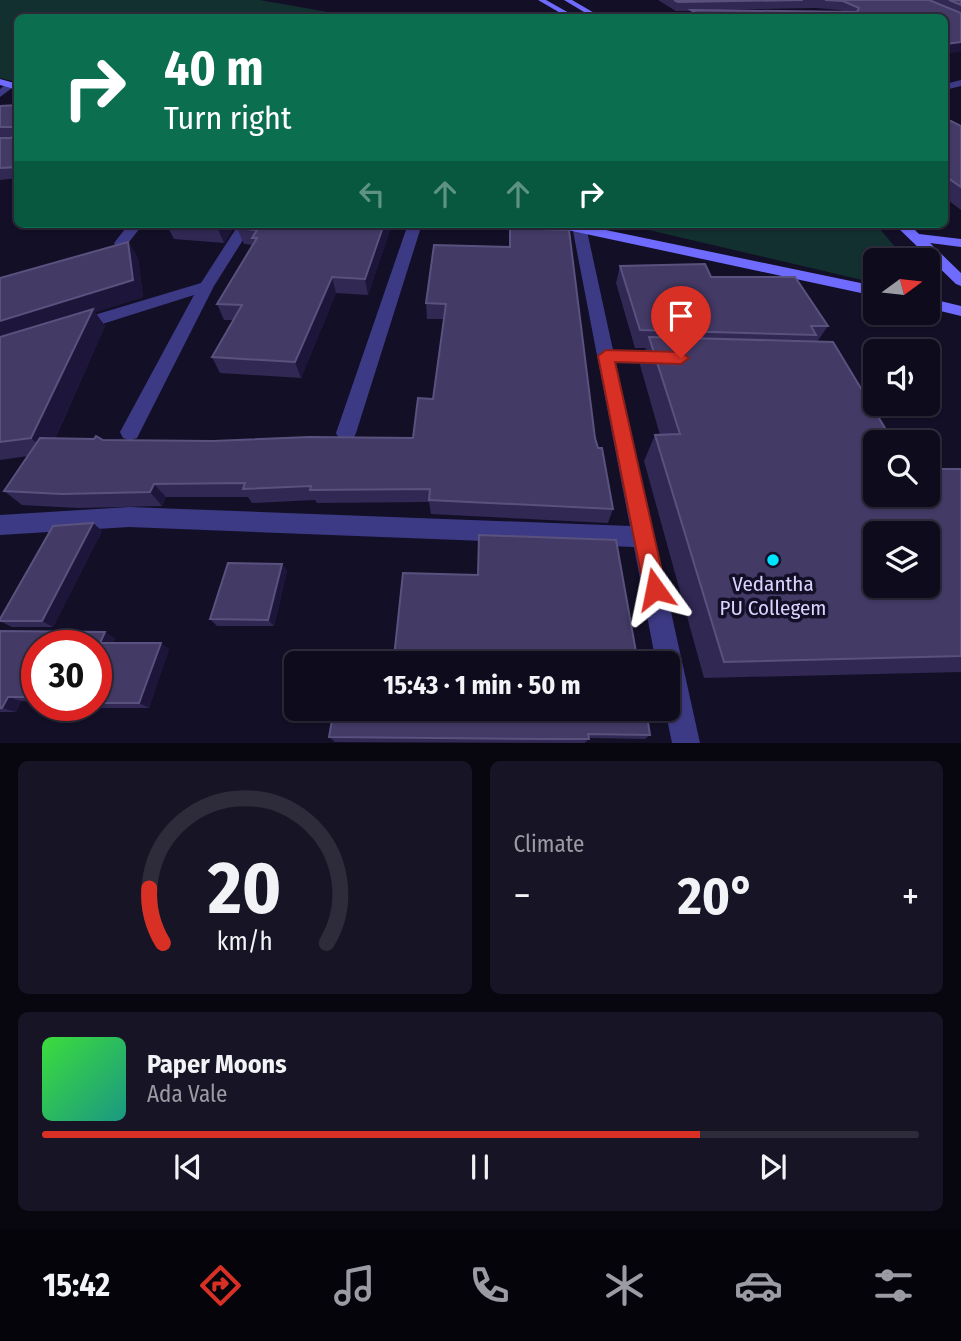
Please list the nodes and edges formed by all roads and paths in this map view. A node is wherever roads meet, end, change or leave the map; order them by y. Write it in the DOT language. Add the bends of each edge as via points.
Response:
graph roads {
  1 [pos="541,0"];
  2 [pos="569,2"];
  3 [pos="552,7"];
  4 [pos="567,14"];
  5 [pos="593,14"];
  6 [pos="0,82"];
  7 [pos="14,86"];
  8 [pos="0,94"];
  9 [pos="133,228"];
  10 [pos="243,228"];
  11 [pos="414,228"];
  12 [pos="571,228"];
  13 [pos="906,228"];
  14 [pos="935,228"];
  15 [pos="580,231"];
  16 [pos="918,239"];
  17 [pos="121,243"];
  18 [pos="958,245"];
  19 [pos="961,281"];
  20 [pos="205,285"];
  21 [pos="863,288"];
  22 [pos="940,306"];
  23 [pos="961,311"];
  24 [pos="64,330"];
  25 [pos="606,356"];
  26 [pos="686,358"];
  27 [pos="130,432"];
  28 [pos="346,433"];
  29 [pos="0,525"];
  30 [pos="644,537"];
  31 [pos="687,743"];
  1 -- 3 [label="main road"];
  2 -- 3 [label="main road"];
  2 -- 5 [label="main road"];
  3 -- 4 [label="main road"];
  6 -- 7 [label="main road"];
  7 -- 8 [label="street"];
  9 -- 17 [label="street"];
  10 -- 20 [label="street"];
  11 -- 28 [label="street"];
  12 -- 15 [label="main road"];
  13 -- 16 [label="main road"];
  14 -- 18 [label="main road"];
  15 -- 21 [label="main road"];
  15 -- 25 [label="street"];
  16 -- 18 [label="main road"];
  16 -- 19 [label="main road"];
  20 -- 24 [label="street"];
  20 -- 27 [label="street"];
  22 -- 23 [label="main road"];
  25 -- 26 [label="street"];
  25 -- 30 [label="street"];
  29 -- 30 [label="street" via="129,517"];
  30 -- 31 [label="street"];
}
